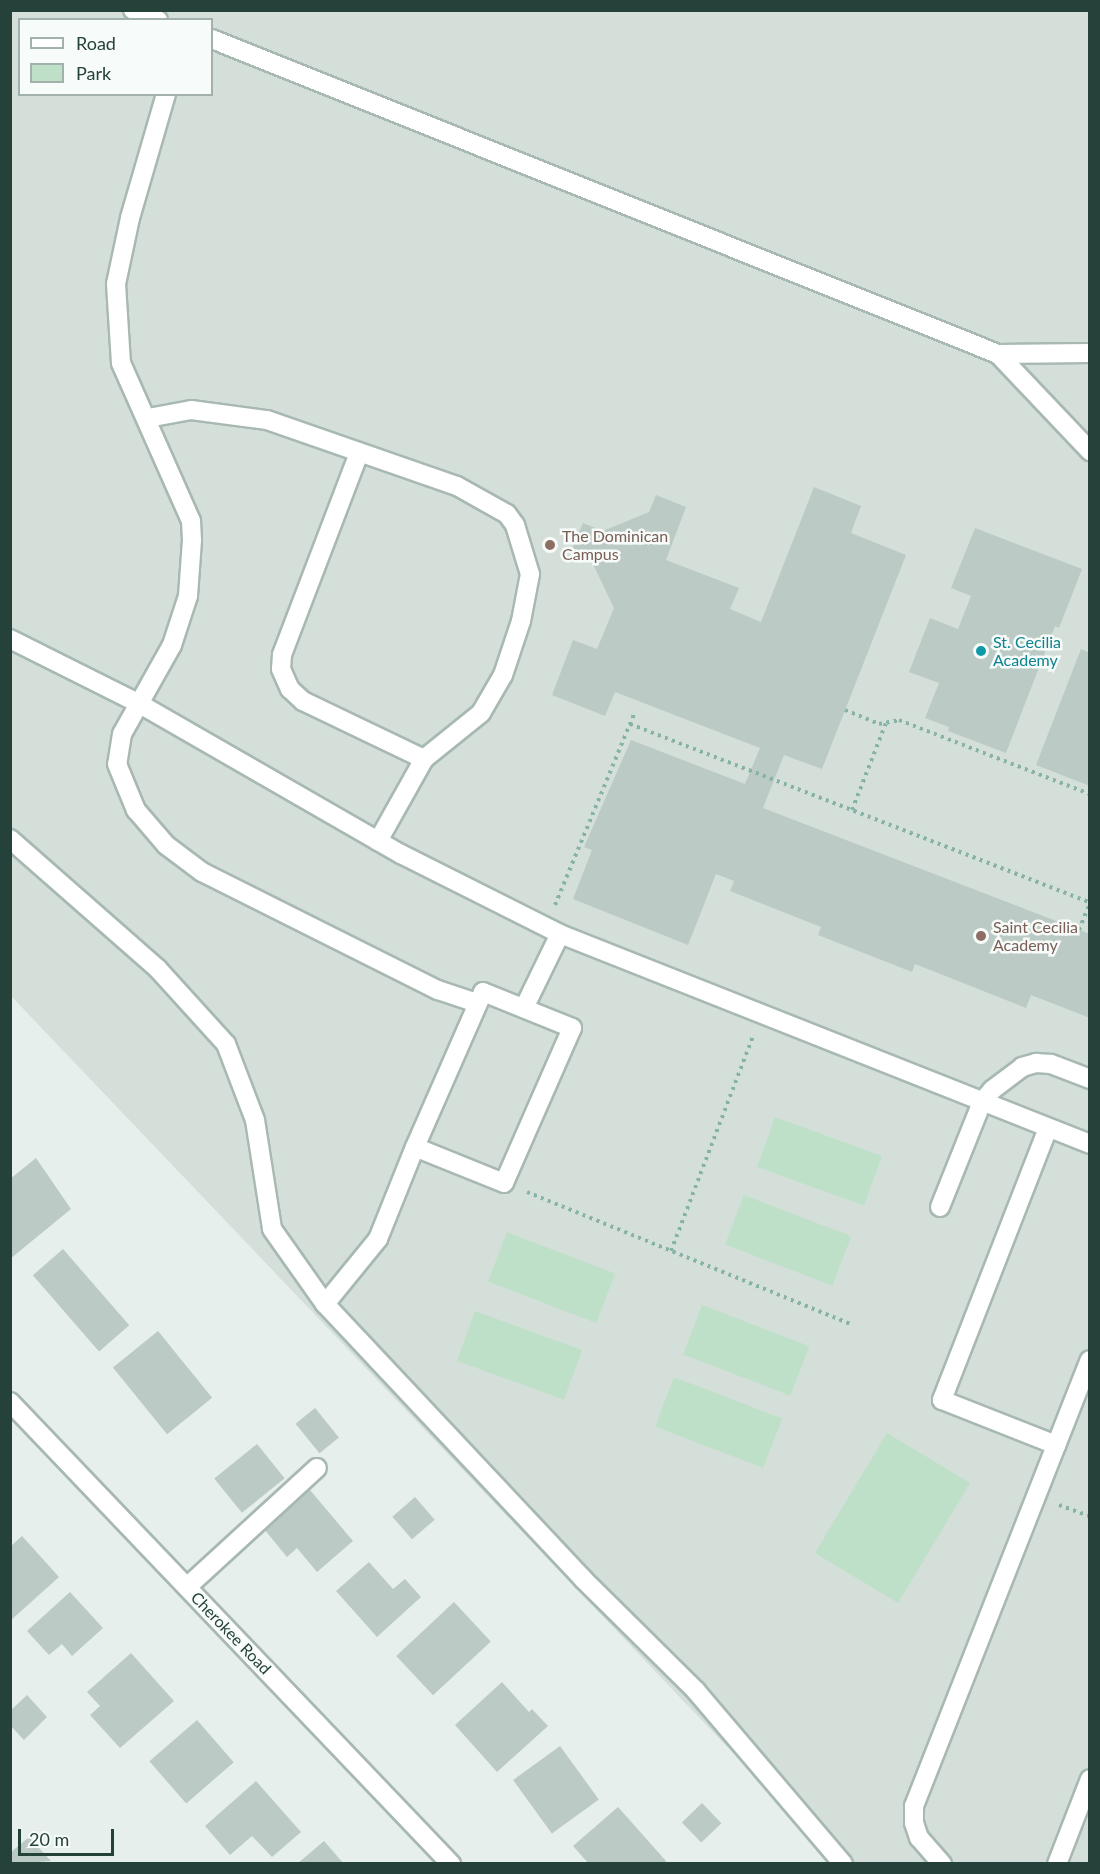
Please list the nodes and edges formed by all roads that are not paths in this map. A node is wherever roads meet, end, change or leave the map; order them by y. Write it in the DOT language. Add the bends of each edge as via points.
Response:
graph roads {
  1 [pos="133,10"];
  2 [pos="153,18"];
  3 [pos="213,39"];
  4 [pos="165,96"];
  5 [pos="1089,353"];
  6 [pos="998,354"];
  7 [pos="148,418"];
  8 [pos="1089,451"];
  9 [pos="359,453"];
  10 [pos="10,639"];
  11 [pos="138,704"];
  12 [pos="424,759"];
  13 [pos="10,839"];
  14 [pos="378,841"];
  15 [pos="553,930"];
  16 [pos="477,1003"];
  17 [pos="524,1008"];
  18 [pos="1089,1079"];
  19 [pos="982,1102"];
  20 [pos="1048,1128"];
  21 [pos="1089,1144"];
  22 [pos="415,1147"];
  23 [pos="940,1207"];
  24 [pos="325,1304"];
  25 [pos="1089,1360"];
  26 [pos="10,1402"];
  27 [pos="1056,1445"];
  28 [pos="317,1468"];
  29 [pos="188,1587"];
  30 [pos="1089,1779"];
  31 [pos="451,1863"];
  32 [pos="843,1863"];
  33 [pos="942,1863"];
  34 [pos="1057,1863"];
  1 -- 2 [label="street"];
  3 -- 6 [label="street"];
  4 -- 7 [label="street" via="130,218 116,284 121,363"];
  5 -- 6 [label="street"];
  6 -- 8 [label="street"];
  7 -- 9 [label="street" via="191,410 231,414 267,420"];
  7 -- 11 [label="street" via="191,521 192,540 188,596 172,645"];
  9 -- 12 [label="street" via="282,655 281,669 290,689 303,701"];
  9 -- 12 [label="street" via="470,492 507,514 528,559 528,589 521,621 492,698 467,727"];
  10 -- 11 [label="street"];
  11 -- 14 [label="street"];
  11 -- 16 [label="street" via="122,734 117,764 136,810 166,845 202,872 438,990"];
  12 -- 14 [label="street"];
  13 -- 24 [label="street" via="157,968 226,1044 255,1120 272,1229"];
  14 -- 15 [label="street"];
  15 -- 17 [label="street"];
  15 -- 19 [label="street"];
  16 -- 17 [label="street" via="483,992"];
  16 -- 22 [label="street"];
  17 -- 22 [label="street" via="572,1028 504,1183"];
  18 -- 19 [label="street" via="1051,1064 1036,1063 1007,1077"];
  19 -- 20 [label="street"];
  19 -- 23 [label="street"];
  20 -- 21 [label="street"];
  20 -- 27 [label="street" via="942,1400"];
  22 -- 24 [label="street" via="378,1239"];
  24 -- 32 [label="street" via="583,1579 696,1691"];
  25 -- 27 [label="street"];
  26 -- 29 [label="street, Cherokee Road"];
  27 -- 33 [label="street" via="914,1806 919,1838"];
  28 -- 29 [label="street"];
  29 -- 31 [label="street, Cherokee Road"];
  30 -- 34 [label="street"];
}
